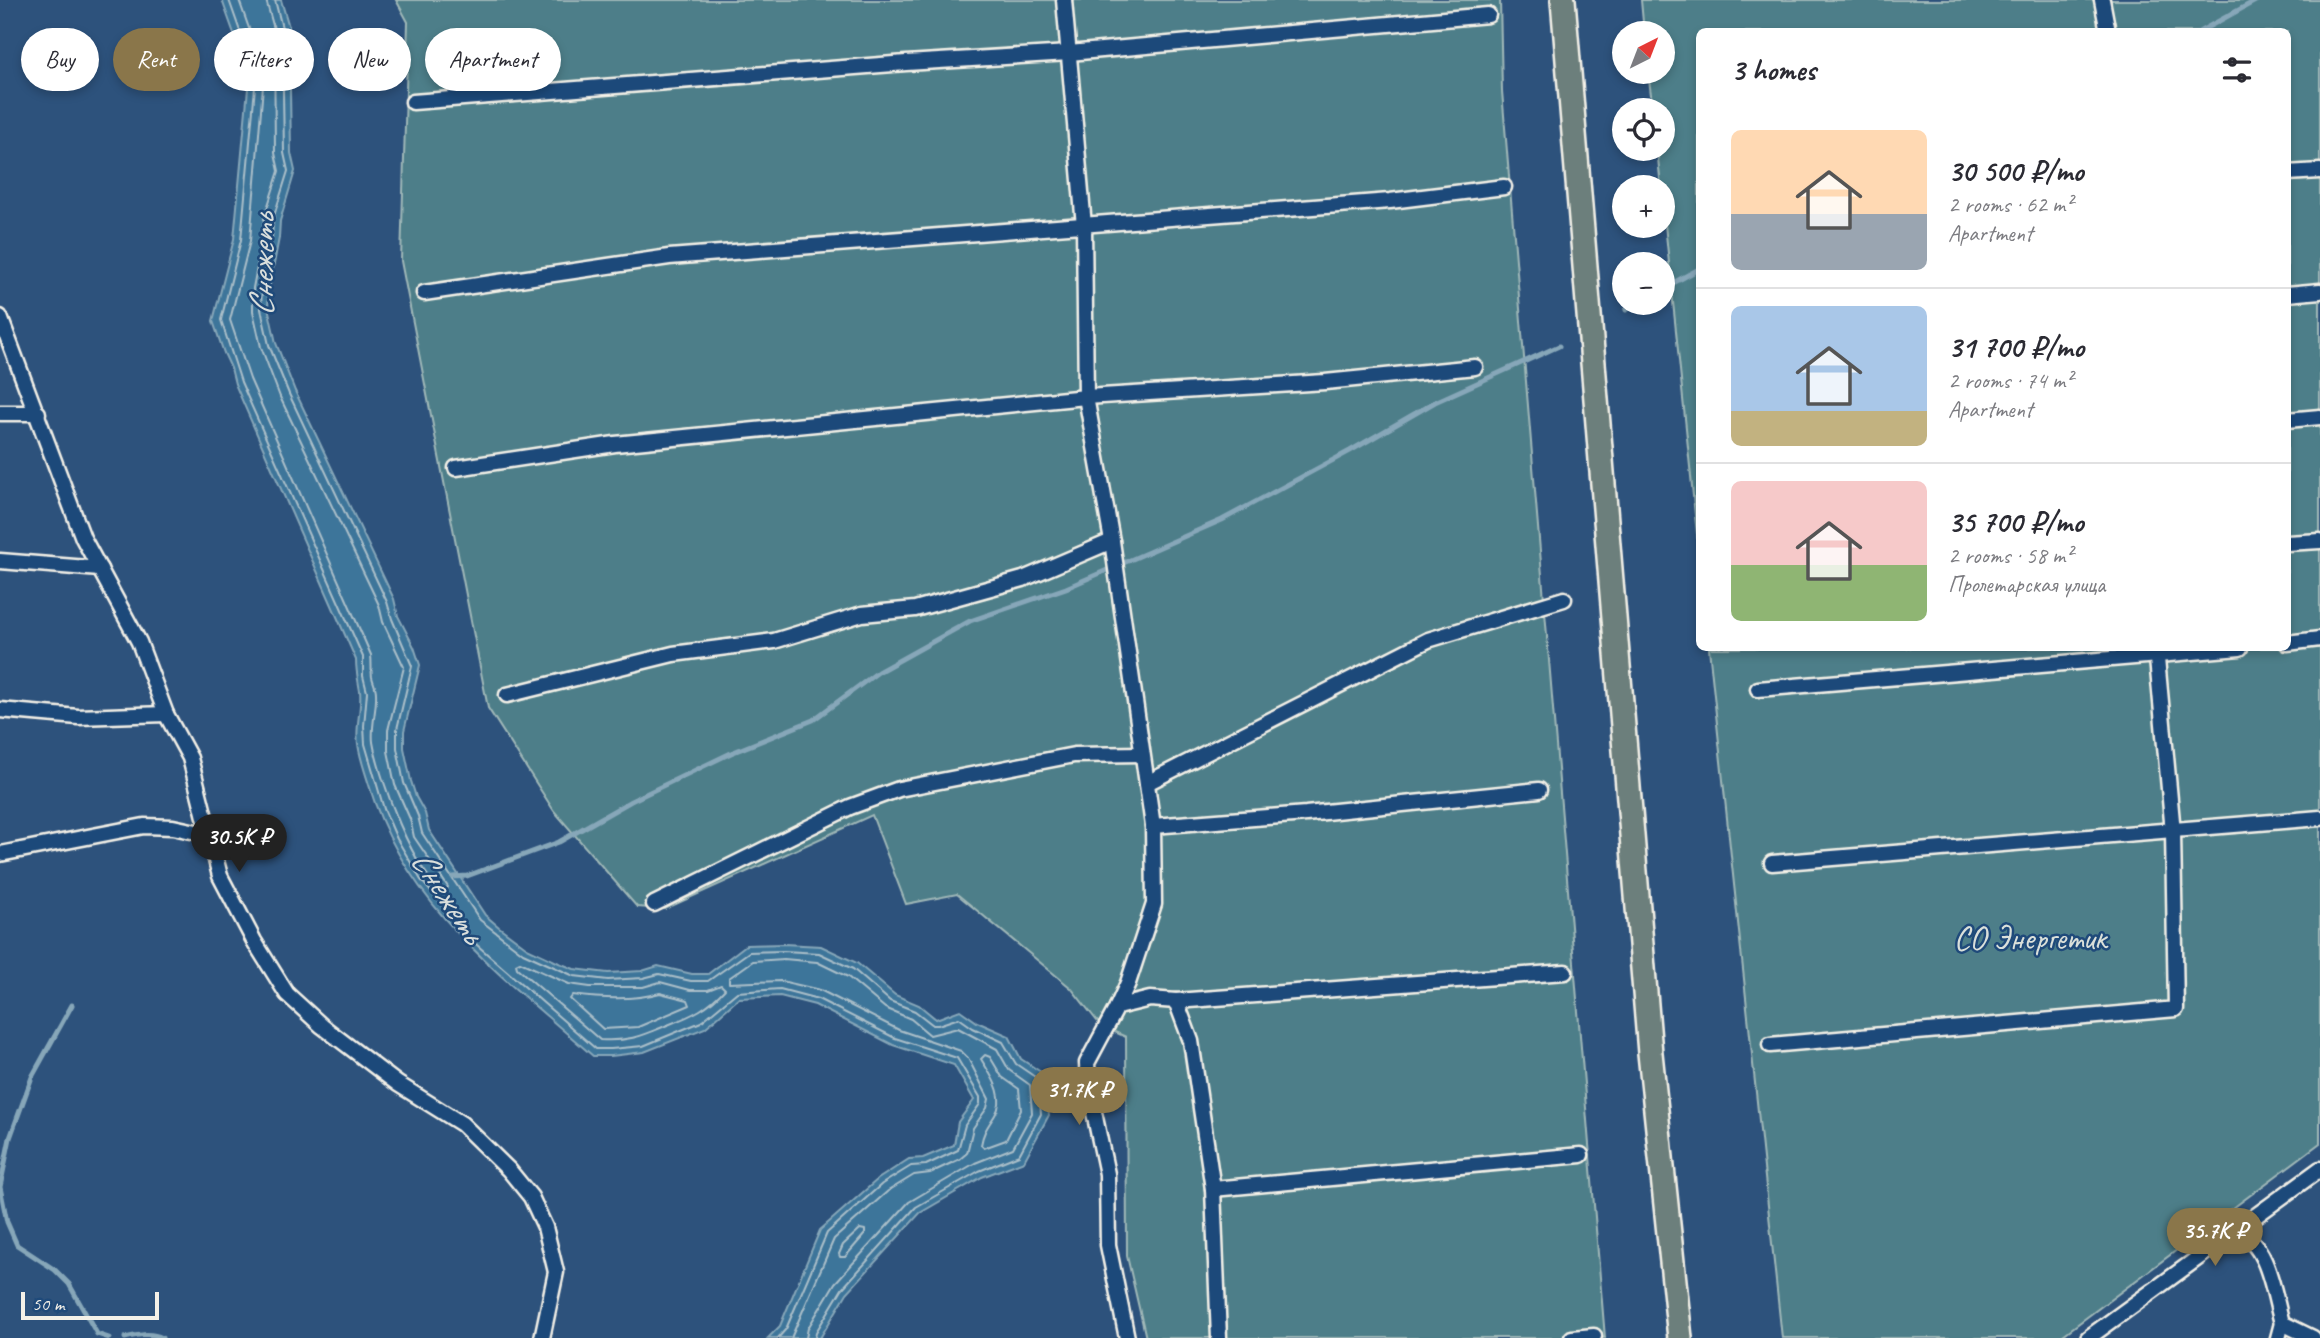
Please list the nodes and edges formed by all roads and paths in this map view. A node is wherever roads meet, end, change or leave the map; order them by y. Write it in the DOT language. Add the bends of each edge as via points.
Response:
graph roads {
  1 [pos="1064,0"];
  2 [pos="1563,0"];
  3 [pos="2102,0"];
  4 [pos="1488,15"];
  5 [pos="2107,28"];
  6 [pos="1069,54"];
  7 [pos="413,102"];
  8 [pos="2320,171"];
  9 [pos="2291,173"];
  10 [pos="1504,187"];
  11 [pos="1084,226"];
  12 [pos="2320,291"];
  13 [pos="424,292"];
  14 [pos="2291,294"];
  15 [pos="0,317"];
  16 [pos="1475,367"];
  17 [pos="1086,397"];
  18 [pos="0,413"];
  19 [pos="37,413"];
  20 [pos="2320,417"];
  21 [pos="2291,420"];
  22 [pos="456,468"];
  23 [pos="1112,541"];
  24 [pos="2320,541"];
  25 [pos="2291,543"];
  26 [pos="0,561"];
  27 [pos="100,569"];
  28 [pos="1564,599"];
  29 [pos="2320,639"];
  30 [pos="2291,643"];
  31 [pos="2177,651"];
  32 [pos="2156,652"];
  33 [pos="1758,689"];
  34 [pos="507,695"];
  35 [pos="0,710"];
  36 [pos="166,714"];
  37 [pos="1142,754"];
  38 [pos="1147,783"];
  39 [pos="1539,790"];
  40 [pos="2320,818"];
  41 [pos="1153,826"];
  42 [pos="2173,832"];
  43 [pos="210,835"];
  44 [pos="0,854"];
  45 [pos="1772,863"];
  46 [pos="654,904"];
  47 [pos="1564,972"];
  48 [pos="1177,1002"];
  49 [pos="1117,1007"];
  50 [pos="1770,1045"];
  51 [pos="1580,1155"];
  52 [pos="2320,1169"];
  53 [pos="1213,1189"];
  54 [pos="2237,1231"];
  55 [pos="2282,1323"];
  56 [pos="1594,1336"];
  57 [pos="542,1338"];
  58 [pos="1127,1338"];
  59 [pos="1220,1338"];
  60 [pos="1572,1338"];
  61 [pos="1680,1338"];
  62 [pos="2088,1338"];
  63 [pos="2278,1338"];
  64 [pos="2313,1338"];
  1 -- 6 [label="street"];
  2 -- 61 [label="main road" via="1650,1053"];
  3 -- 5 [label="street"];
  4 -- 6 [label="street"];
  6 -- 7 [label="street"];
  6 -- 11 [label="street"];
  8 -- 9 [label="street"];
  10 -- 11 [label="street"];
  11 -- 13 [label="street" via="669,257"];
  11 -- 17 [label="street"];
  12 -- 14 [label="street"];
  15 -- 19 [label="street"];
  16 -- 17 [label="street"];
  17 -- 22 [label="street" via="615,444"];
  17 -- 23 [label="street"];
  18 -- 19 [label="street"];
  19 -- 27 [label="street" via="83,538"];
  20 -- 21 [label="street"];
  23 -- 34 [label="street" via="1023,579 915,609 862,614 774,640 673,654"];
  23 -- 37 [label="street"];
  24 -- 25 [label="street"];
  26 -- 27 [label="street"];
  27 -- 36 [label="street" via="139,642"];
  28 -- 38 [label="street" via="1428,640"];
  29 -- 30 [label="street"];
  31 -- 32 [label="street"];
  32 -- 33 [label="street"];
  32 -- 42 [label="street"];
  35 -- 36 [label="street" via="78,717"];
  36 -- 43 [label="street" via="190,758"];
  37 -- 38 [label="street"];
  37 -- 46 [label="street" via="1074,755 899,789 850,807"];
  38 -- 41 [label="street"];
  39 -- 41 [label="street"];
  40 -- 42 [label="street"];
  41 -- 49 [label="street" via="1154,904"];
  42 -- 45 [label="street"];
  42 -- 50 [label="street" via="2176,1009"];
  43 -- 44 [label="street" via="144,826"];
  43 -- 57 [label="street" via="220,876 287,994 398,1084 462,1124 531,1197 545,1227 556,1272"];
  47 -- 48 [label="street"];
  48 -- 49 [label="street" via="1150,999"];
  48 -- 53 [label="street" via="1191,1041"];
  49 -- 58 [label="street" via="1087,1063 1087,1074 1107,1174 1108,1245"];
  51 -- 53 [label="street"];
  52 -- 54 [label="street"];
  53 -- 59 [label="street"];
  54 -- 55 [label="street" via="2250,1237 2265,1262"];
  54 -- 62 [label="street"];
  55 -- 63 [label="street"];
  55 -- 64 [label="street"];
  56 -- 60 [label="street"];
}
